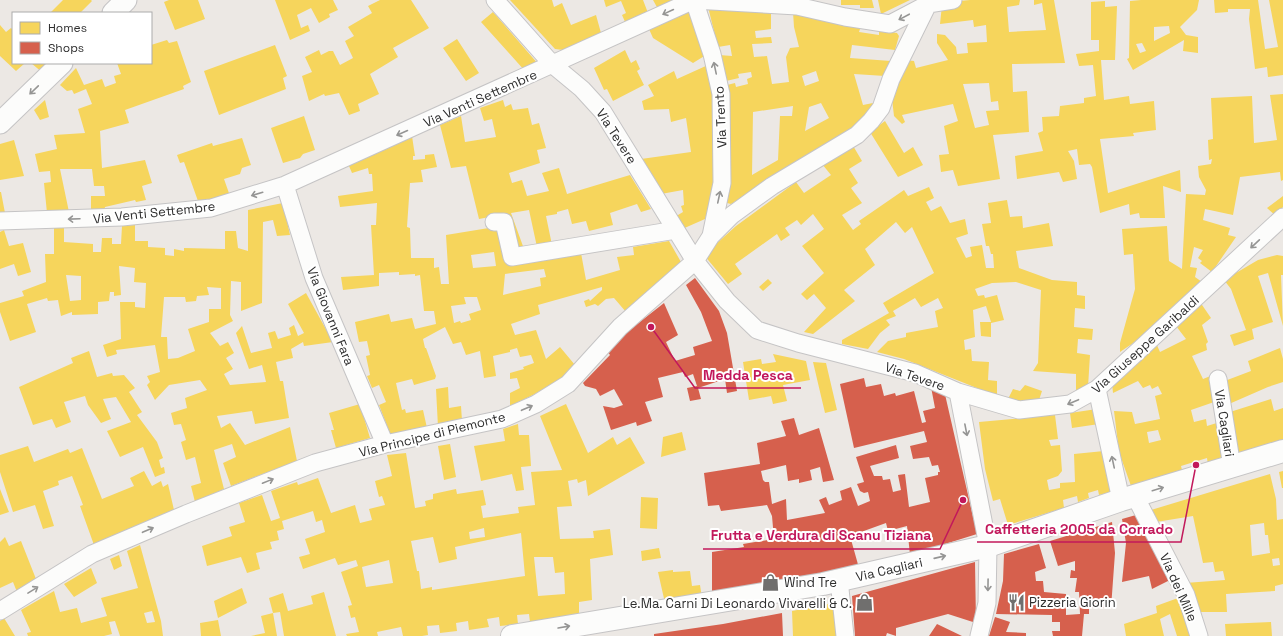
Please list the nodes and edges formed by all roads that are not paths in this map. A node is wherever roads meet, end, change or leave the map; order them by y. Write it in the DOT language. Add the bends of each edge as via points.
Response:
graph roads {
  1 [pos="126,0"];
  2 [pos="495,0"];
  3 [pos="694,0"];
  4 [pos="953,0"];
  5 [pos="929,2"];
  6 [pos="114,12"];
  7 [pos="61,64"];
  8 [pos="553,65"];
  9 [pos="0,124"];
  10 [pos="285,185"];
  11 [pos="1283,217"];
  12 [pos="0,221"];
  13 [pos="494,222"];
  14 [pos="676,230"];
  15 [pos="711,236"];
  16 [pos="695,261"];
  17 [pos="1218,379"];
  18 [pos="1098,389"];
  19 [pos="958,392"];
  20 [pos="385,444"];
  21 [pos="1283,452"];
  22 [pos="1232,467"];
  23 [pos="1128,498"];
  24 [pos="988,546"];
  25 [pos="839,580"];
  26 [pos="0,611"];
  27 [pos="512,636"];
  28 [pos="845,636"];
  29 [pos="979,636"];
  30 [pos="1199,636"];
  1 -- 6 [label="street"];
  2 -- 8 [label="street, Via Tevere"];
  5 -- 3 [label="street, Via Venti Settembre, one-way" via="890,24 797,6"];
  3 -- 8 [label="street, Via Venti Settembre, one-way"];
  15 -- 3 [label="street, Via Trento, one-way" via="722,182 721,94 712,54"];
  4 -- 5 [label="street, Via Venti Settembre"];
  5 -- 15 [label="street, Via Principe di Piemonte" via="891,79 881,108 871,121 857,135 772,186 732,215"];
  7 -- 9 [label="street, one-way"];
  8 -- 10 [label="street, Via Venti Settembre, one-way"];
  8 -- 14 [label="street, Via Tevere" via="603,112"];
  10 -- 12 [label="street, Via Venti Settembre, one-way" via="211,208 122,217"];
  10 -- 20 [label="street, Via Giovanni Fara" via="314,278"];
  11 -- 18 [label="street, Via Giuseppe Garibaldi, one-way"];
  13 -- 14 [label="street" via="504,222 512,257"];
  14 -- 16 [label="street, Via Tevere"];
  15 -- 16 [label="street, Via Principe di Piemonte"];
  16 -- 19 [label="street, Via Tevere" via="727,301 757,330 915,373"];
  20 -- 16 [label="street, Via Principe di Piemonte, one-way" via="502,418 536,404 568,384 620,327"];
  17 -- 22 [label="street, Via Cagliari"];
  18 -- 19 [label="street, Via Giuseppe Garibaldi, one-way" via="1070,404 1020,410"];
  23 -- 18 [label="street, Via dei Mille, one-way"];
  19 -- 24 [label="street, Via Tevere, one-way"];
  26 -- 20 [label="street, Via Principe di Piemonte, one-way" via="92,554 315,463"];
  21 -- 22 [label="main road, Via Cagliari"];
  23 -- 22 [label="main road, Via Cagliari, one-way"];
  23 -- 24 [label="main road, Via Cagliari"];
  23 -- 30 [label="street, Via dei Mille" via="1186,595"];
  25 -- 24 [label="main road, Via Cagliari, one-way"];
  24 -- 29 [label="street, Via Tevere, one-way" via="987,603"];
  27 -- 25 [label="main road, Via Cagliari, one-way"];
  25 -- 28 [label="street"];
}
